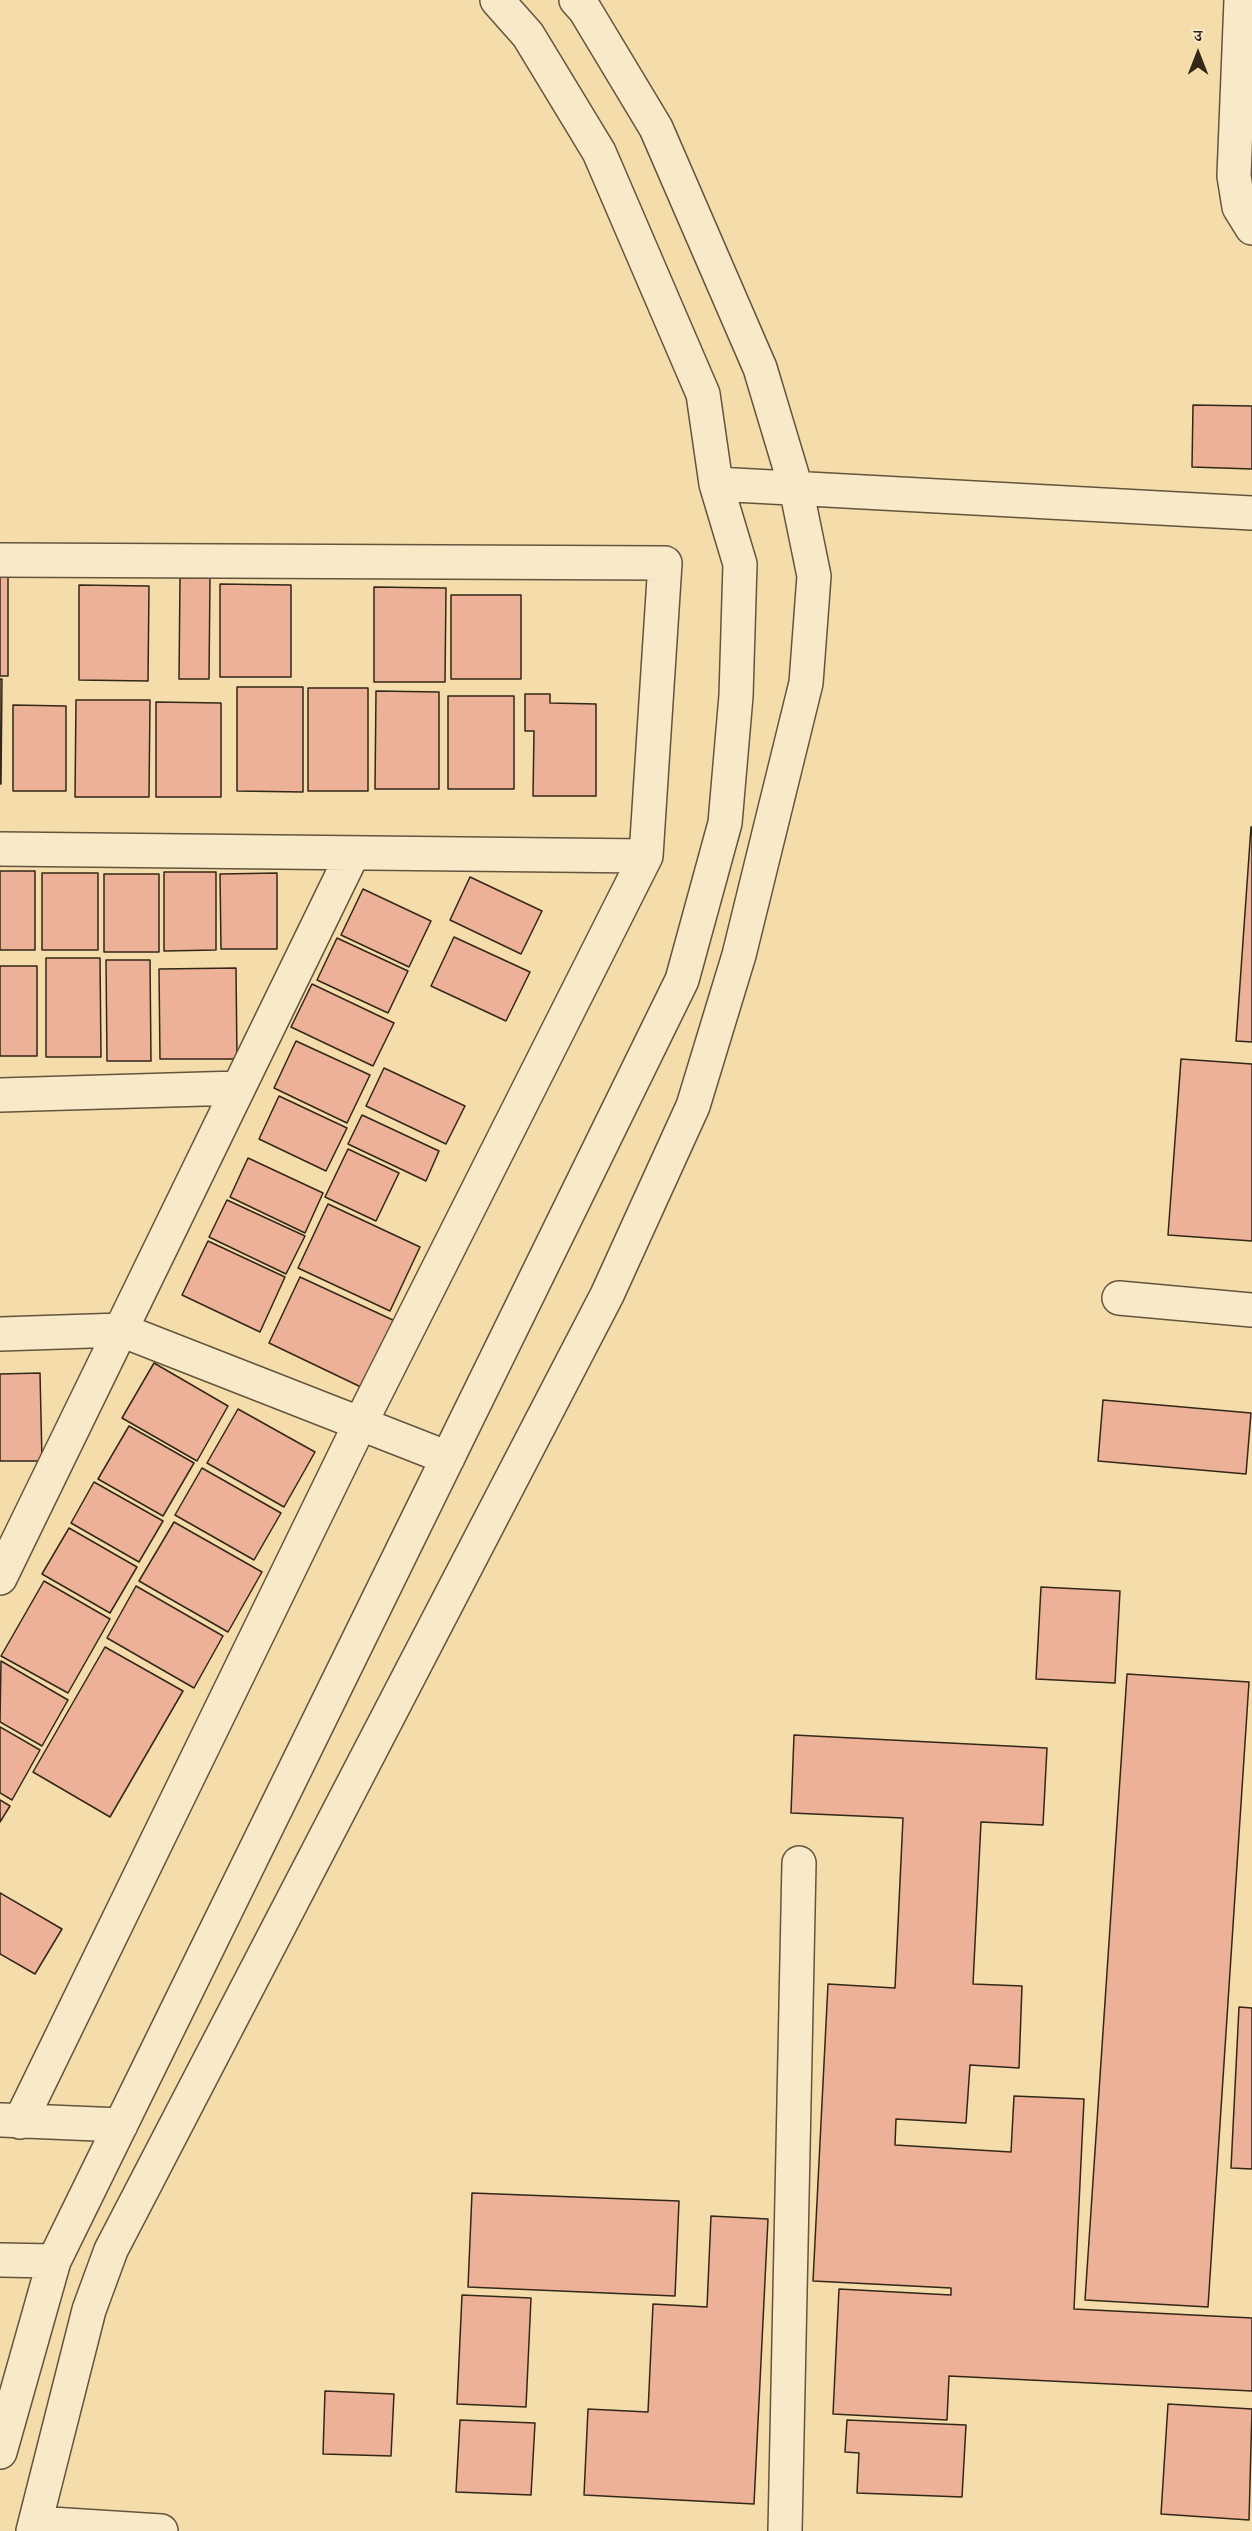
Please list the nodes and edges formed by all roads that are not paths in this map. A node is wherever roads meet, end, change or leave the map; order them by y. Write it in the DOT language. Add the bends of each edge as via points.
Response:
graph roads {
  1 [pos="497,0"];
  2 [pos="576,0"];
  3 [pos="1241,0"];
  4 [pos="1252,228"];
  5 [pos="716,484"];
  6 [pos="796,488"];
  7 [pos="1252,513"];
  8 [pos="0,560"];
  9 [pos="0,849"];
  10 [pos="353,853"];
  11 [pos="646,856"];
  12 [pos="238,1088"];
  13 [pos="0,1095"];
  14 [pos="1119,1298"];
  15 [pos="1252,1310"];
  16 [pos="121,1330"];
  17 [pos="0,1334"];
  18 [pos="360,1424"];
  19 [pos="448,1458"];
  20 [pos="0,1578"];
  21 [pos="799,1863"];
  22 [pos="10,2121"];
  23 [pos="121,2125"];
  24 [pos="0,2260"];
  25 [pos="54,2261"];
  26 [pos="0,2452"];
  27 [pos="34,2527"];
  28 [pos="161,2531"];
  29 [pos="784,2531"];
  1 -- 5 [label="street" via="528,35 599,152 703,394"];
  2 -- 6 [label="street" via="656,128 760,368"];
  3 -- 4 [label="street" via="1234,176 1239,207"];
  5 -- 6 [label="street"];
  5 -- 19 [label="street" via="740,564 736,696 725,823 682,980"];
  6 -- 7 [label="street"];
  6 -- 27 [label="street" via="814,576 806,683 740,955 693,1106 606,1295 111,2250 89,2310"];
  8 -- 11 [label="street" via="665,563"];
  9 -- 10 [label="street"];
  10 -- 11 [label="street"];
  10 -- 12 [label="street"];
  11 -- 18 [label="street"];
  12 -- 13 [label="street"];
  12 -- 16 [label="street"];
  14 -- 15 [label="street"];
  16 -- 17 [label="street"];
  16 -- 18 [label="street"];
  16 -- 20 [label="street"];
  18 -- 19 [label="street"];
  18 -- 22 [label="street"];
  19 -- 23 [label="street"];
  21 -- 29 [label="street"];
  22 -- 23 [label="street"];
  23 -- 25 [label="street"];
  24 -- 25 [label="street"];
  25 -- 26 [label="street"];
  27 -- 28 [label="street"];
}
